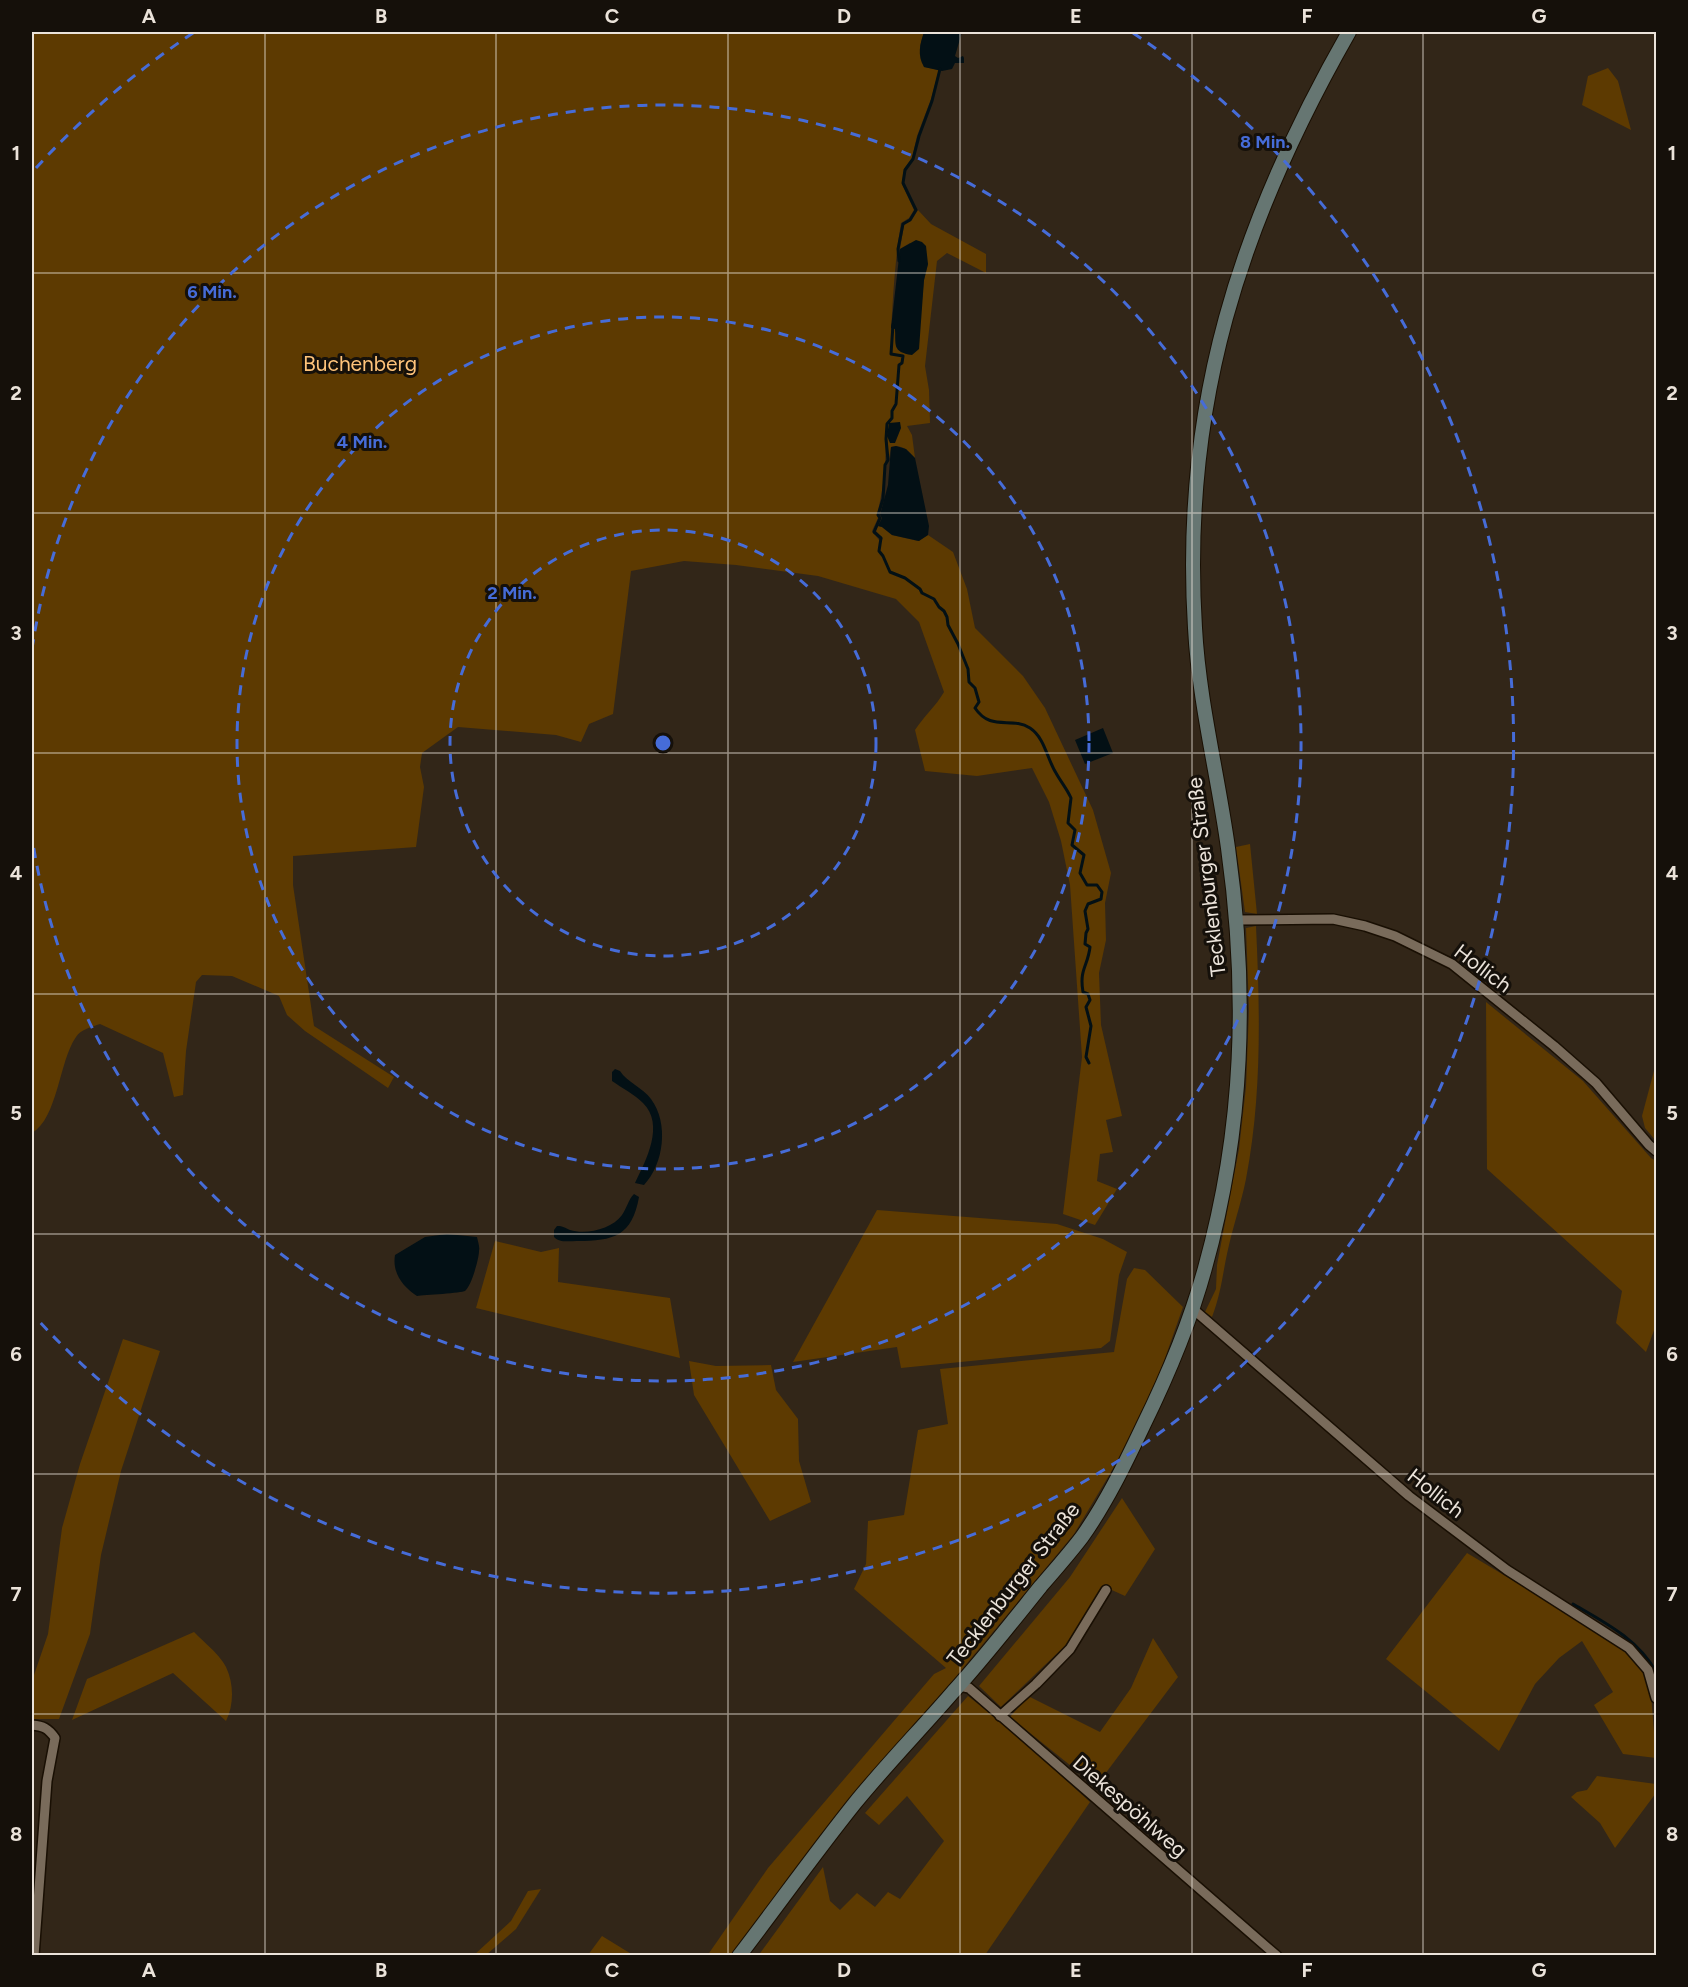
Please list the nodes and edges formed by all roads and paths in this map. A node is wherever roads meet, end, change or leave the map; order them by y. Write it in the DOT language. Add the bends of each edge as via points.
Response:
graph roads {
  1 [pos="1349,32"];
  2 [pos="1237,920"];
  3 [pos="1656,1151"];
  4 [pos="1193,1309"];
  5 [pos="1106,1590"];
  6 [pos="959,1686"];
  7 [pos="1656,1698"];
  8 [pos="999,1716"];
  9 [pos="32,1725"];
  10 [pos="34,1956"];
  11 [pos="739,1956"];
  12 [pos="1276,1956"];
  1 -- 2 [label="main road, Tecklenburger Straße" via="1292,140 1247,248 1215,357 1197,467 1193,547 1195,631"];
  2 -- 3 [label="street, Hollich" via="1333,918 1395,936 1452,964 1596,1083"];
  2 -- 4 [label="main road, Tecklenburger Straße" via="1241,1027 1232,1149"];
  4 -- 6 [label="main road, Tecklenburger Straße" via="1170,1370 1122,1471 1088,1527"];
  4 -- 7 [label="street, Hollich" via="1409,1496 1507,1570 1629,1648 1648,1670"];
  5 -- 8 [label="street" via="1070,1649"];
  6 -- 8 [label="street, Diekespöhlweg" via="969,1688"];
  6 -- 11 [label="main road, Tecklenburger Straße" via="855,1803"];
  8 -- 12 [label="street, Diekespöhlweg"];
  9 -- 10 [label="street" via="49,1730 55,1738 47,1780"];
}
